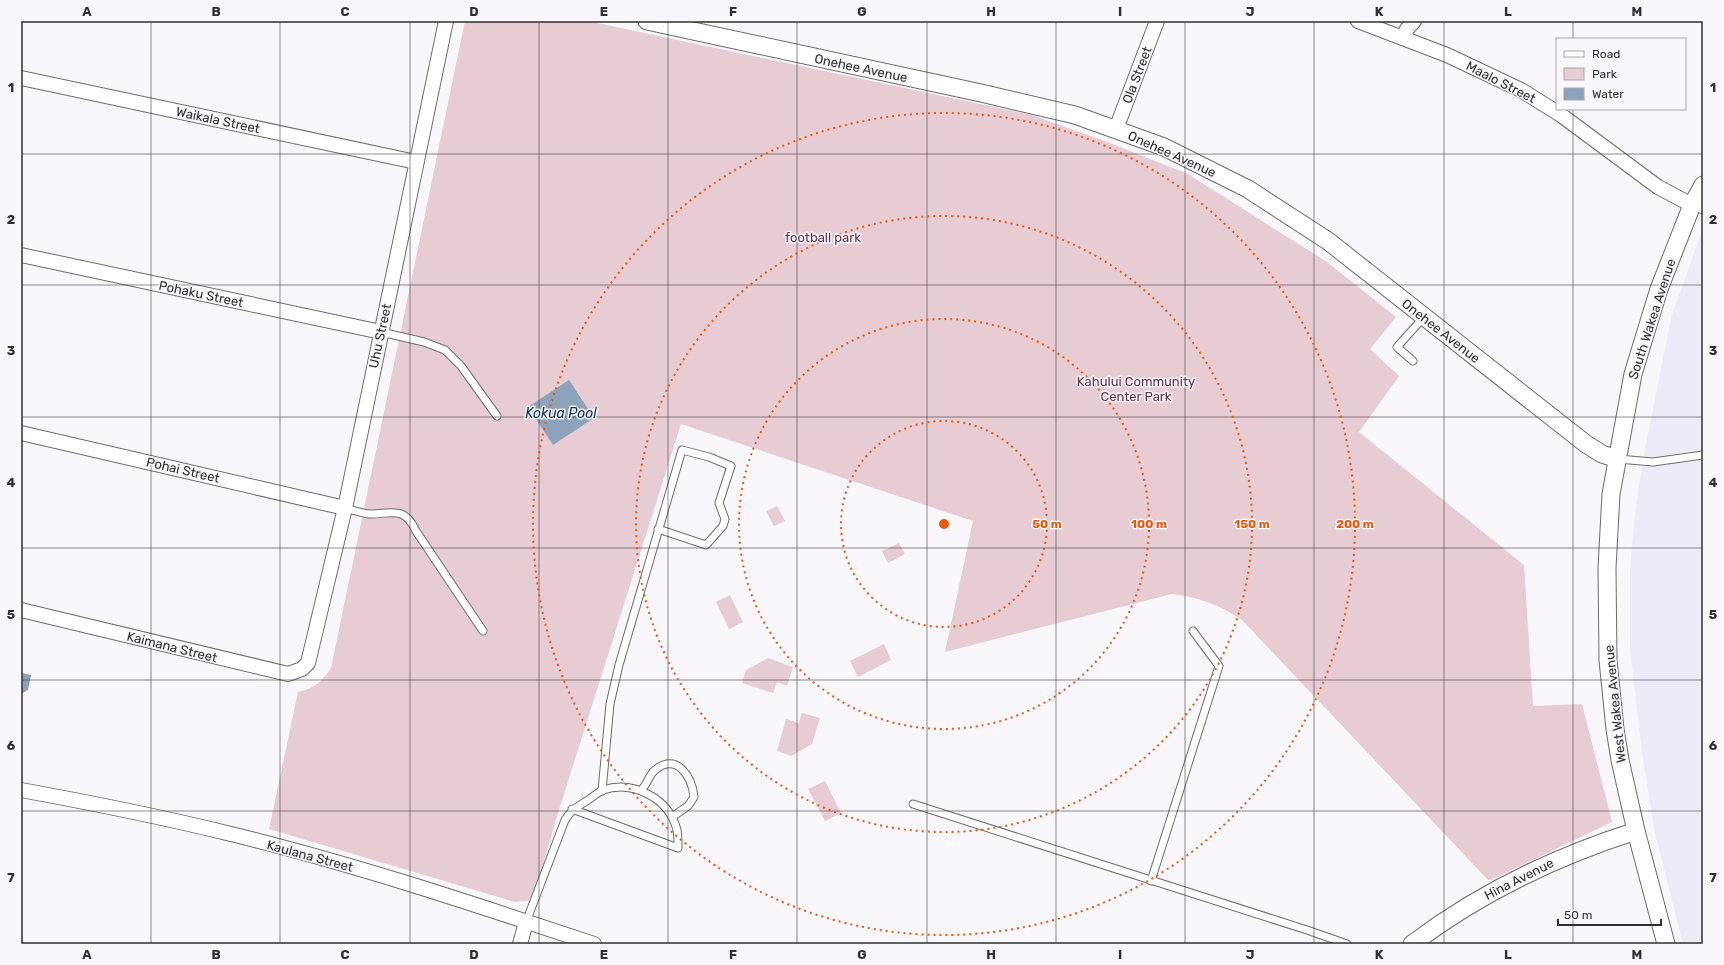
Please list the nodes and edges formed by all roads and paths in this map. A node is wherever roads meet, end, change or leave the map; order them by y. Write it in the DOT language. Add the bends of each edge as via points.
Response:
graph roads {
  1 [pos="446,21"];
  2 [pos="647,21"];
  3 [pos="1157,21"];
  4 [pos="1358,21"];
  5 [pos="1414,21"];
  6 [pos="1403,38"];
  7 [pos="21,78"];
  8 [pos="1116,129"];
  9 [pos="416,162"];
  10 [pos="1703,185"];
  11 [pos="1697,208"];
  12 [pos="21,255"];
  13 [pos="1424,317"];
  14 [pos="381,332"];
  15 [pos="1413,361"];
  16 [pos="497,416"];
  17 [pos="21,433"];
  18 [pos="1703,455"];
  19 [pos="1617,459"];
  20 [pos="345,508"];
  21 [pos="658,529"];
  22 [pos="21,610"];
  23 [pos="483,631"];
  24 [pos="1193,631"];
  25 [pos="311,650"];
  26 [pos="21,790"];
  27 [pos="641,790"];
  28 [pos="602,791"];
  29 [pos="913,804"];
  30 [pos="572,809"];
  31 [pos="672,817"];
  32 [pos="1636,831"];
  33 [pos="1151,881"];
  34 [pos="526,922"];
  35 [pos="520,944"];
  36 [pos="594,944"];
  37 [pos="1347,944"];
  38 [pos="1412,944"];
  39 [pos="1666,944"];
  1 -- 9 [label="street, Uhu Street"];
  2 -- 8 [label="street, Onehee Avenue" via="981,93 1075,115"];
  3 -- 8 [label="street, Ola Street"];
  4 -- 6 [label="street, Maalo Street"];
  5 -- 6 [label="street" via="1407,28"];
  6 -- 11 [label="street, Maalo Street" via="1447,55 1521,90 1561,115 1658,187"];
  7 -- 9 [label="street, Waikala Street"];
  8 -- 13 [label="street, Onehee Avenue" via="1164,147 1248,189 1328,241"];
  9 -- 14 [label="street, Uhu Street"];
  10 -- 11 [label="street, South Wakea Avenue"];
  11 -- 19 [label="street, South Wakea Avenue" via="1659,289 1633,374"];
  12 -- 14 [label="street, Pohaku Street"];
  13 -- 15 [label="lane" via="1397,347"];
  13 -- 19 [label="street, Onehee Avenue" via="1586,444 1602,454"];
  14 -- 16 [label="lane" via="424,342 445,350 461,366"];
  14 -- 20 [label="street, Uhu Street"];
  17 -- 20 [label="street, Pohai Street"];
  18 -- 19 [label="lane" via="1653,462"];
  19 -- 32 [label="street, West Wakea Avenue" via="1611,494 1606,568 1608,641 1615,729"];
  20 -- 23 [label="lane" via="368,514 388,511 405,515 412,521"];
  20 -- 25 [label="street, Uhu Street"];
  21 -- 21 [label="lane" via="682,450 731,466 719,503 725,519 723,526 706,545"];
  21 -- 28 [label="lane" via="614,684"];
  22 -- 25 [label="street, Kaimana Street" via="288,674 302,669 308,662"];
  24 -- 33 [label="lane" via="1219,666"];
  26 -- 34 [label="street, Kaulana Street" via="123,809 233,835 348,866"];
  27 -- 28 [label="lane" via="621,787"];
  27 -- 31 [label="lane" via="660,803"];
  27 -- 31 [label="lane" via="658,768 668,765 683,768 694,797 688,806"];
  28 -- 30 [label="lane"];
  29 -- 33 [label="lane"];
  30 -- 31 [label="lane" via="678,848 677,830"];
  30 -- 34 [label="lane" via="565,820"];
  32 -- 38 [label="street, Hina Avenue" via="1593,845 1528,872 1457,911"];
  32 -- 39 [label="street, West Wakea Avenue"];
  33 -- 37 [label="lane"];
  34 -- 35 [label="street"];
  34 -- 36 [label="street, Kaulana Street"];
}
